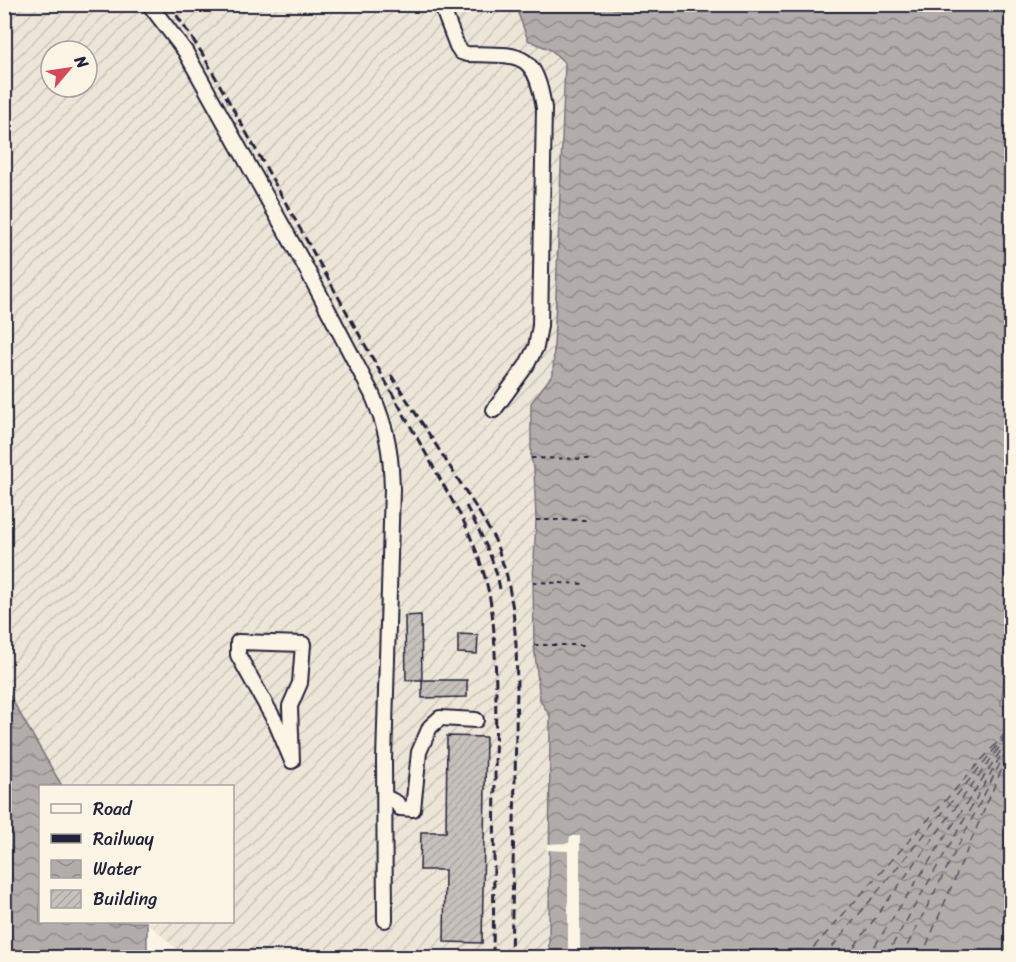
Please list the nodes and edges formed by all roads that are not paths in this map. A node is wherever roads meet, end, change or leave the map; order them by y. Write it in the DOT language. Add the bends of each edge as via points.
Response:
graph roads {
  1 [pos="149,4"];
  2 [pos="441,4"];
  3 [pos="494,410"];
  4 [pos="476,720"];
  5 [pos="292,761"];
  6 [pos="385,797"];
  7 [pos="386,920"];
  1 -- 6 [label="street" via="185,51 306,268 372,394 387,435 392,489"];
  2 -- 3 [label="street" via="461,52 506,54 530,65 541,88 544,108 540,326 536,347 526,366"];
  4 -- 6 [label="street" via="440,718 430,727 419,752 413,809 400,808"];
  5 -- 5 [label="street" via="290,706 300,683 303,644 238,642 238,655"];
  6 -- 7 [label="street"];
}
